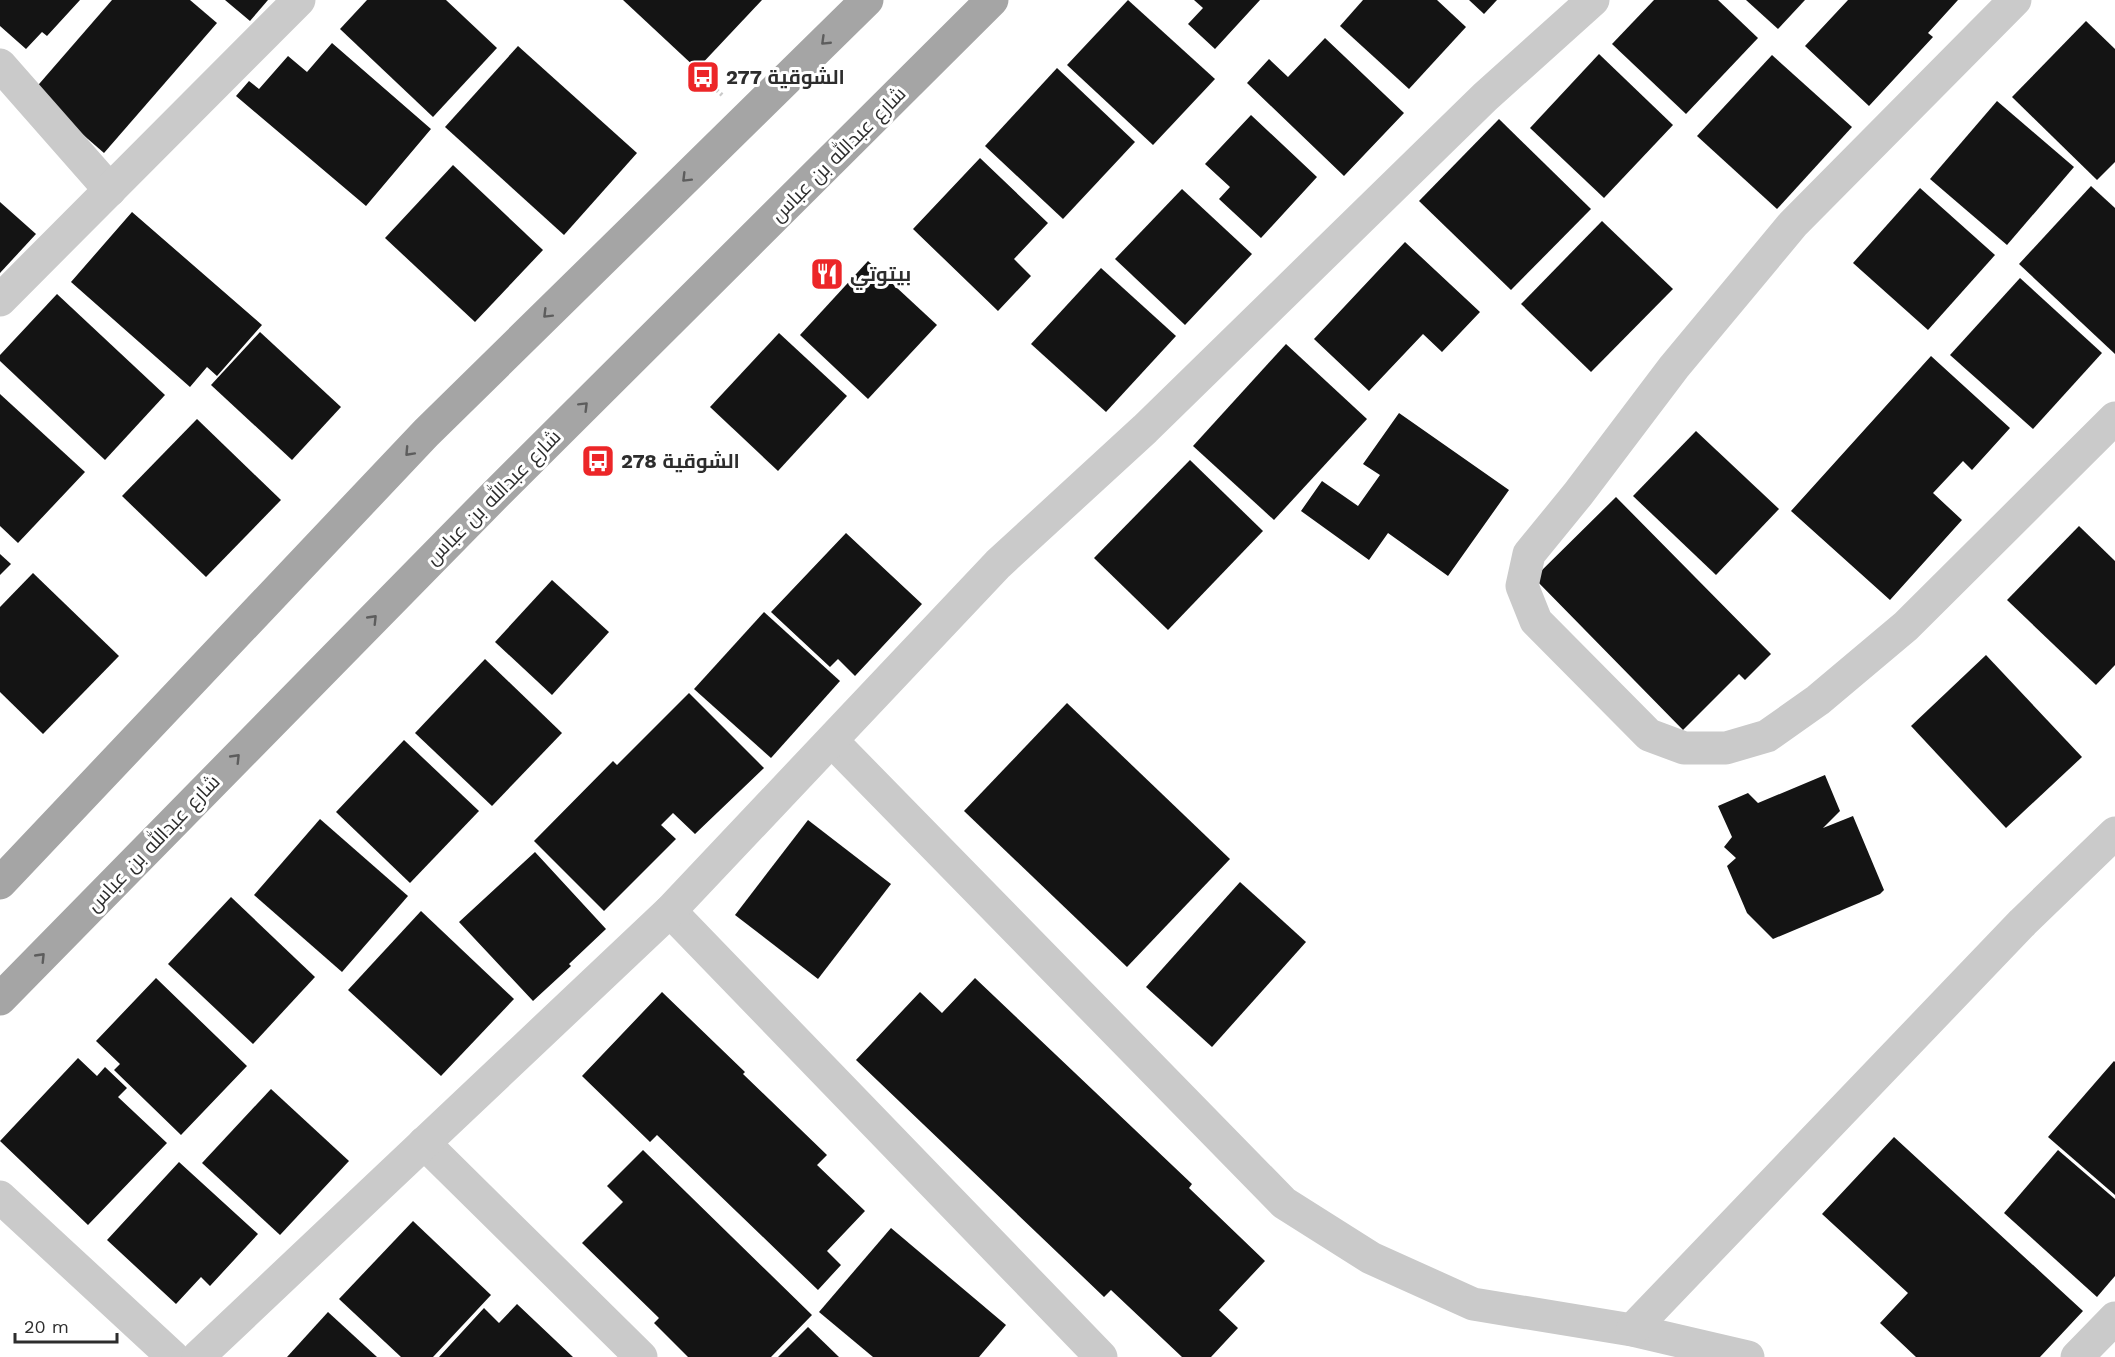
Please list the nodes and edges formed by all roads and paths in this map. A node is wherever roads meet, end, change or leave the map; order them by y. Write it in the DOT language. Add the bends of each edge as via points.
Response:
graph roads {
  1 [pos="299,0"];
  2 [pos="867,0"];
  3 [pos="992,0"];
  4 [pos="1593,0"];
  5 [pos="2015,0"];
  6 [pos="0,65"];
  7 [pos="110,190"];
  8 [pos="0,300"];
  9 [pos="2115,418"];
  10 [pos="832,741"];
  11 [pos="2115,833"];
  12 [pos="0,883"];
  13 [pos="670,911"];
  14 [pos="0,999"];
  15 [pos="424,1143"];
  16 [pos="0,1197"];
  17 [pos="2115,1318"];
  18 [pos="1632,1330"];
  19 [pos="173,1357"];
  20 [pos="198,1357"];
  21 [pos="641,1357"];
  22 [pos="1101,1357"];
  23 [pos="1748,1357"];
  24 [pos="2076,1357"];
  1 -- 7 [label="street"];
  2 -- 12 [label="main road, one-way" via="426,433"];
  14 -- 3 [label="main road, شارع عبدالله بن عباس, one-way" via="501,489"];
  4 -- 10 [label="street" via="1485,97 1145,429 998,564"];
  5 -- 9 [label="street" via="1785,233 1674,367 1529,554 1522,586 1536,621 1649,735 1684,748 1726,748 1767,736 1818,700 1906,626"];
  6 -- 7 [label="street"];
  7 -- 8 [label="street"];
  10 -- 13 [label="street"];
  10 -- 18 [label="street" via="1284,1203 1371,1258 1473,1304"];
  11 -- 18 [label="street" via="2023,922"];
  13 -- 15 [label="street"];
  13 -- 22 [label="street"];
  15 -- 20 [label="street"];
  15 -- 21 [label="street"];
  16 -- 19 [label="street"];
  17 -- 24 [label="street"];
  18 -- 23 [label="street"];
}
